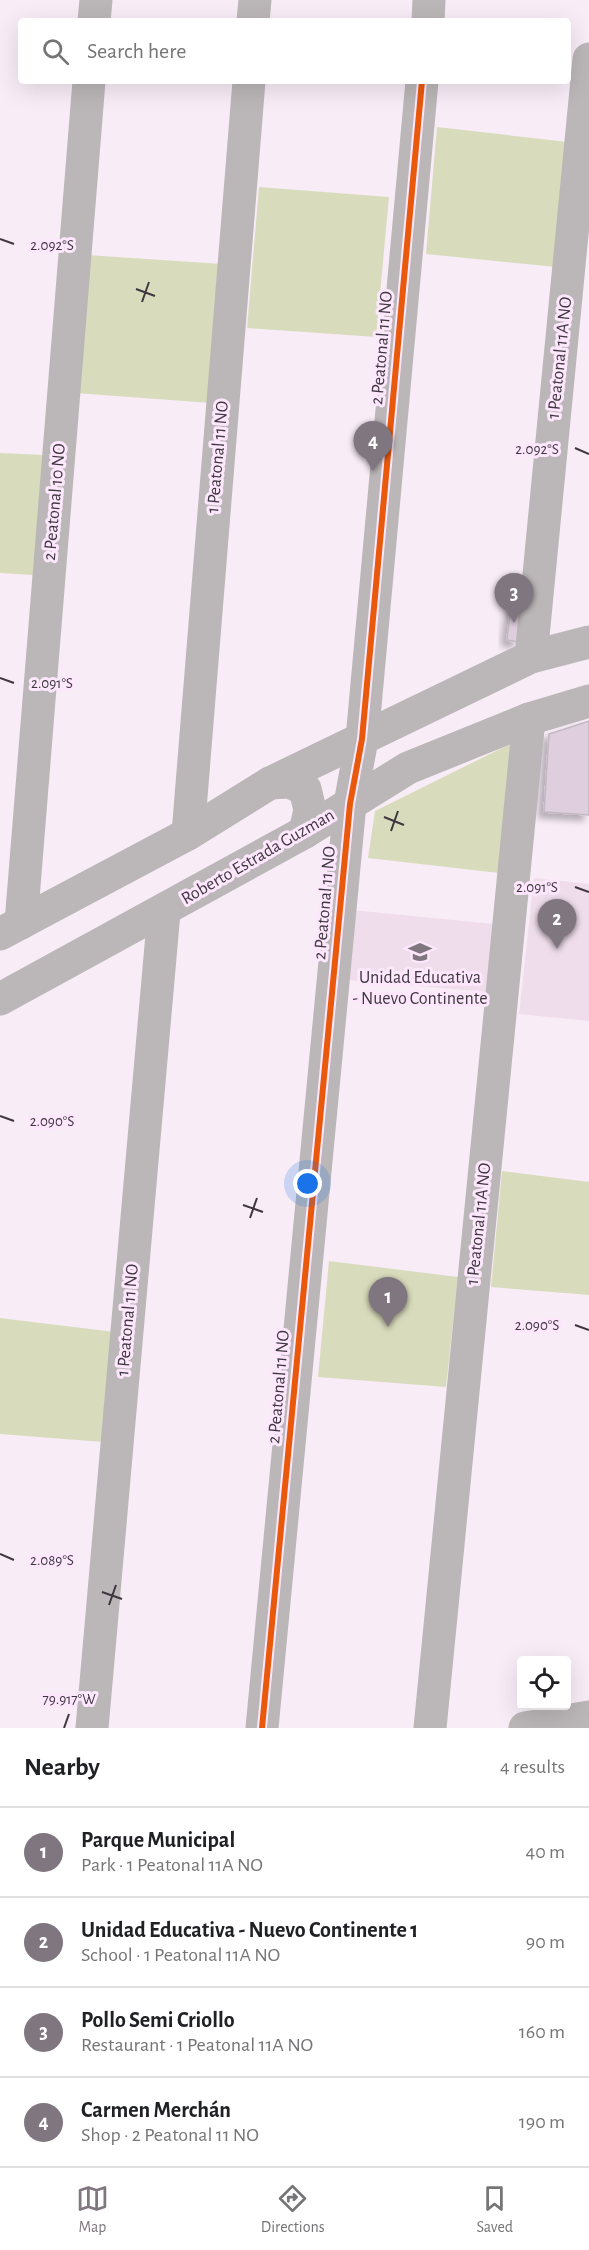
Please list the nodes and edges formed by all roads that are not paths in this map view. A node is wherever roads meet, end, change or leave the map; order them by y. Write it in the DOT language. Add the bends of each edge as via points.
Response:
graph roads {
  1 [pos="96,0"];
  2 [pos="255,0"];
  3 [pos="429,0"];
  4 [pos="94,18"];
  5 [pos="253,18"];
  6 [pos="428,18"];
  7 [pos="589,59"];
  8 [pos="90,84"];
  9 [pos="249,84"];
  10 [pos="422,84"];
  11 [pos="589,642"];
  12 [pos="531,657"];
  13 [pos="589,701"];
  14 [pos="529,719"];
  15 [pos="375,733"];
  16 [pos="408,768"];
  17 [pos="270,783"];
  18 [pos="350,804"];
  19 [pos="305,832"];
  20 [pos="188,834"];
  21 [pos="164,912"];
  22 [pos="10,928"];
  23 [pos="0,999"];
  24 [pos="589,1717"];
  25 [pos="92,1728"];
  26 [pos="262,1728"];
  27 [pos="430,1728"];
  28 [pos="525,1728"];
  1 -- 4 [label="street"];
  2 -- 5 [label="street"];
  3 -- 6 [label="street"];
  7 -- 12 [label="street, 1 Peatonal 11A NO"];
  8 -- 22 [label="street, 2 Peatonal 10 NO"];
  9 -- 20 [label="street, 1 Peatonal 11 NO"];
  10 -- 15 [label="street, 2 Peatonal 11 NO"];
  11 -- 12 [label="street"];
  12 -- 15 [label="street"];
  13 -- 14 [label="street, Roberto Estrada Guzman"];
  14 -- 16 [label="street, Roberto Estrada Guzman"];
  14 -- 27 [label="street, 1 Peatonal 11A NO"];
  15 -- 16 [label="street" via="381,755 392,767"];
  15 -- 17 [label="street"];
  15 -- 18 [label="street, 2 Peatonal 11 NO"];
  16 -- 18 [label="street, Roberto Estrada Guzman"];
  17 -- 19 [label="street" via="289,782 305,789 310,810"];
  17 -- 20 [label="street"];
  18 -- 19 [label="street, Roberto Estrada Guzman"];
  18 -- 26 [label="street, 2 Peatonal 11 NO"];
  19 -- 21 [label="street, Roberto Estrada Guzman"];
  20 -- 22 [label="street"];
  21 -- 23 [label="street, Roberto Estrada Guzman"];
  21 -- 25 [label="street, 1 Peatonal 11 NO"];
  24 -- 28 [label="street"];
}
